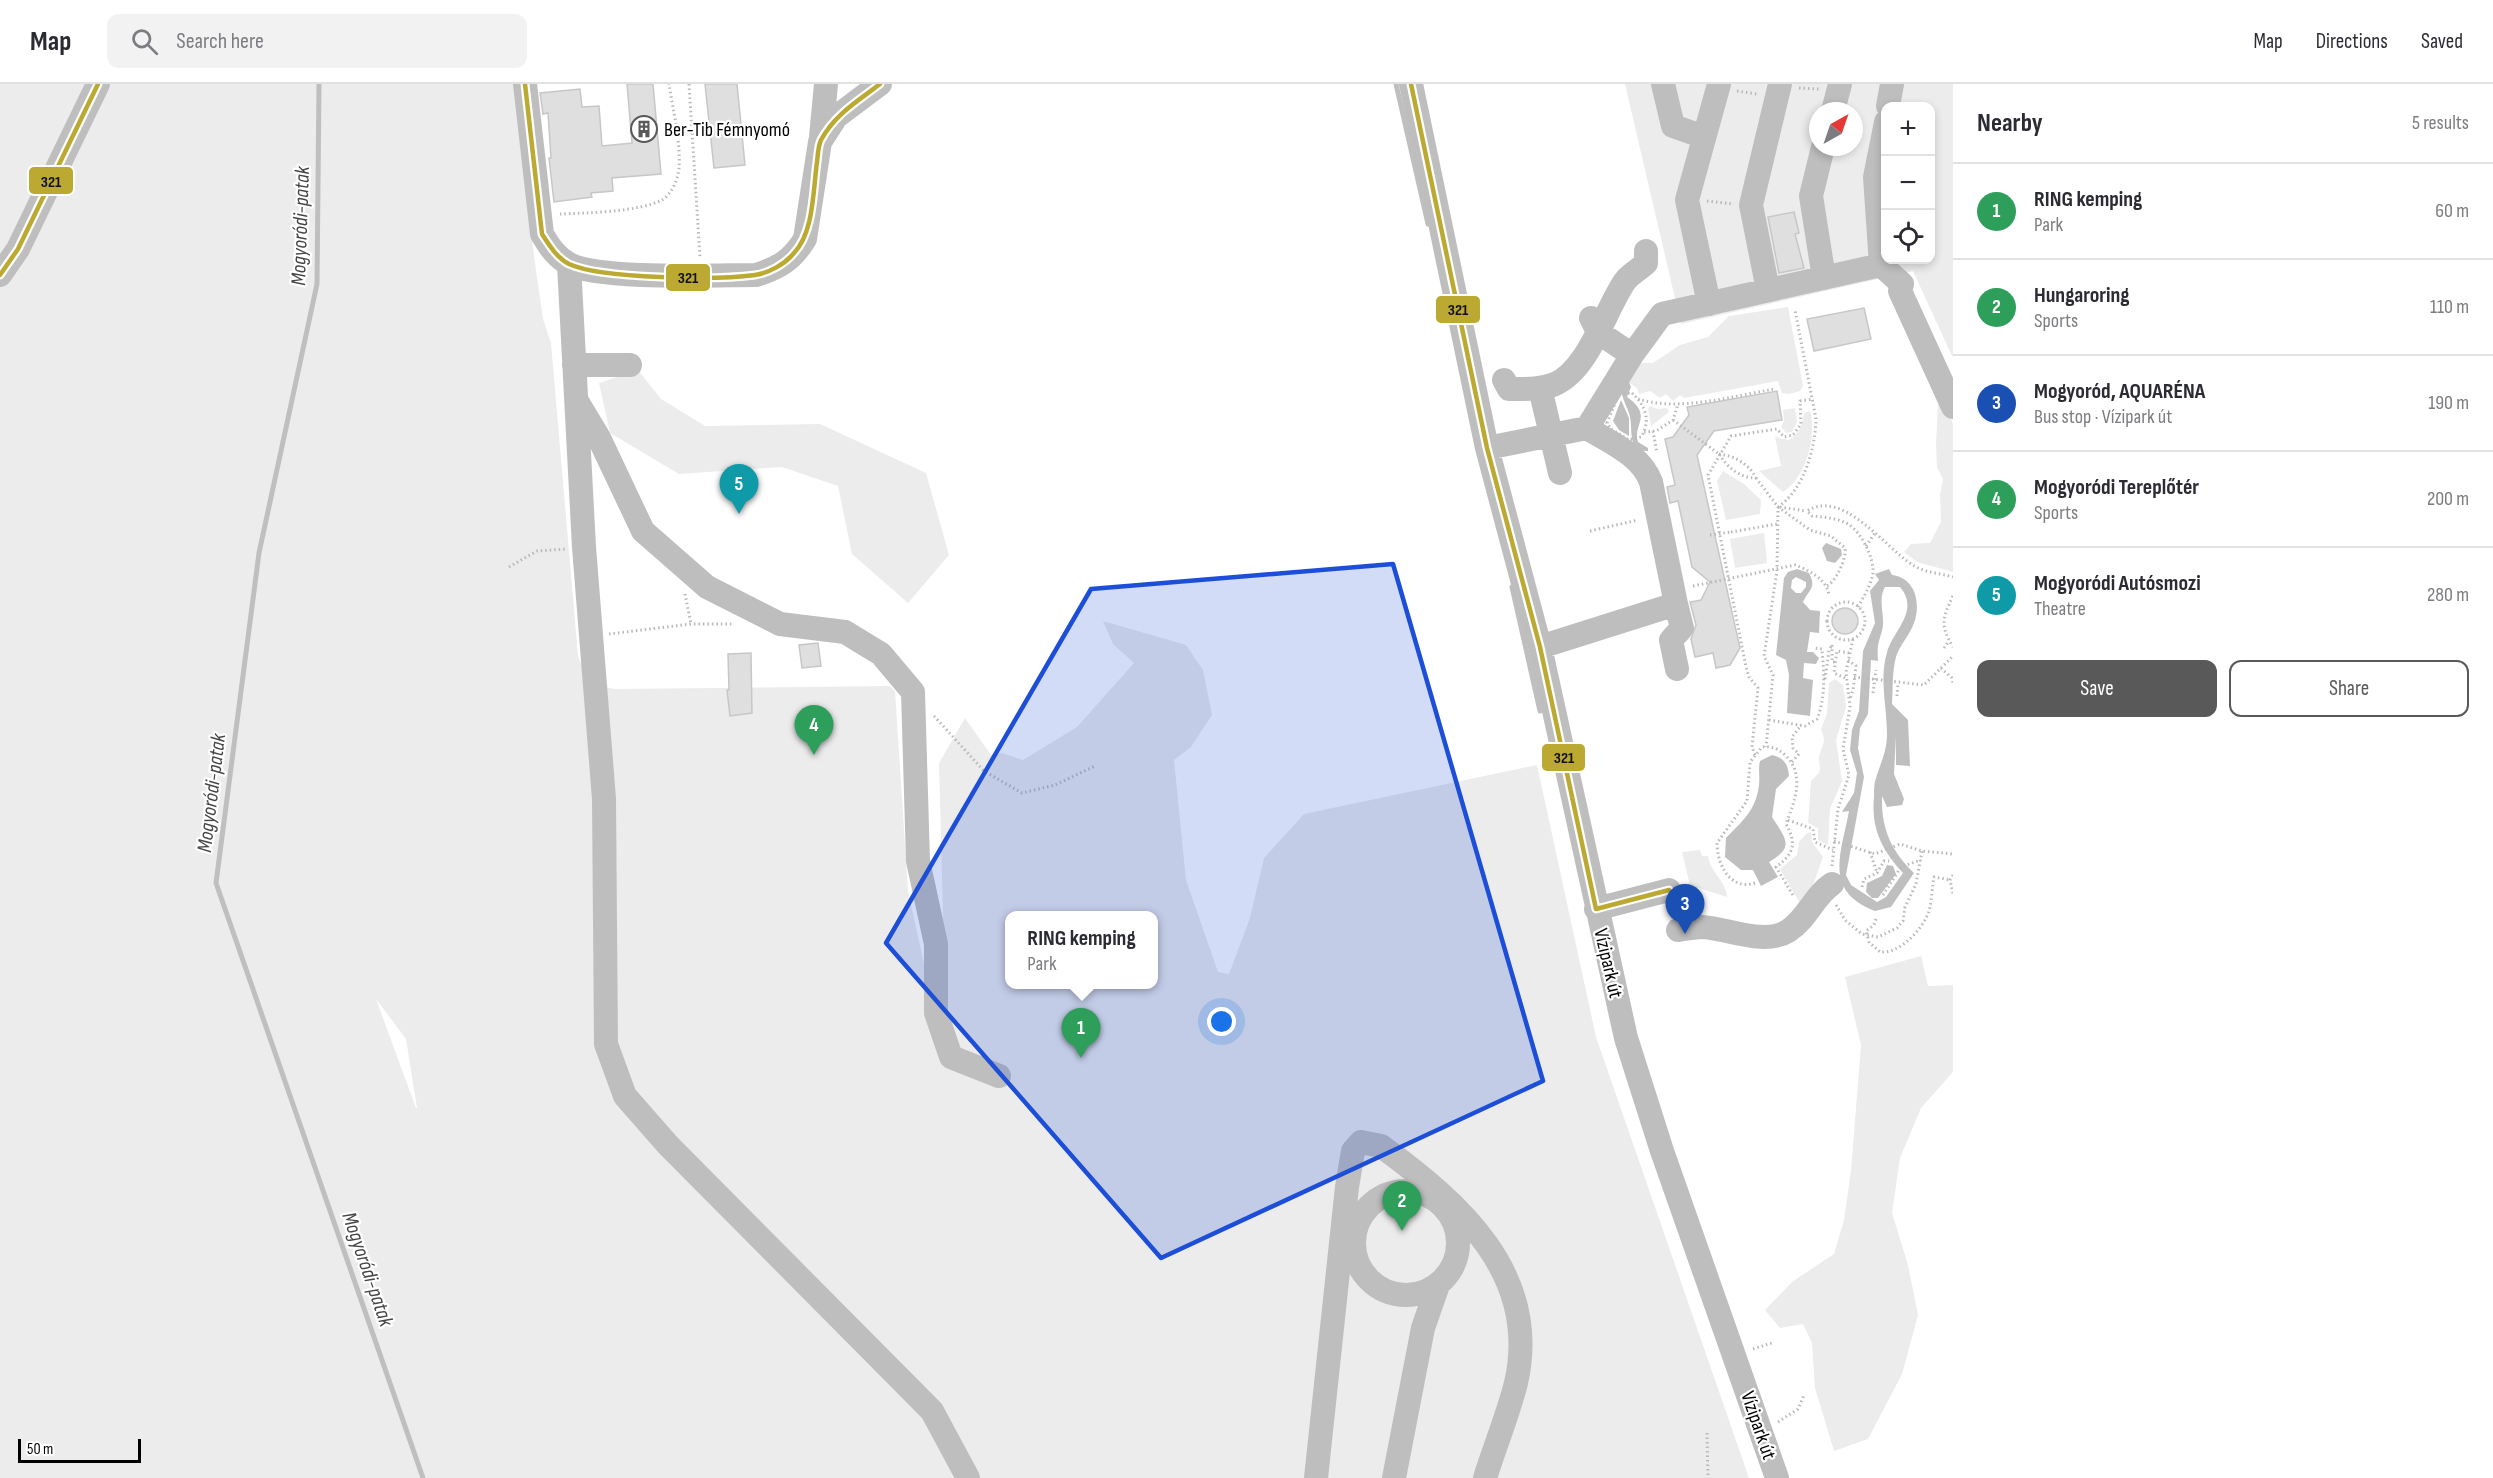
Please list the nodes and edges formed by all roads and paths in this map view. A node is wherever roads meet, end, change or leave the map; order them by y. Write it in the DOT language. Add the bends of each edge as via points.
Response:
graph roads {
  1 [pos="98,84"];
  2 [pos="525,84"];
  3 [pos="669,84"];
  4 [pos="689,84"];
  5 [pos="826,84"];
  6 [pos="880,84"];
  7 [pos="1411,84"];
  8 [pos="1663,84"];
  9 [pos="1780,84"];
  10 [pos="1840,84"];
  11 [pos="1892,84"];
  12 [pos="1729,88"];
  13 [pos="1804,88"];
  14 [pos="1815,89"];
  15 [pos="1754,93"];
  16 [pos="1835,102"];
  17 [pos="1889,102"];
  18 [pos="1704,137"];
  19 [pos="820,142"];
  20 [pos="1881,147"];
  21 [pos="1821,156"];
  22 [pos="1719,202"];
  23 [pos="1735,204"];
  24 [pos="540,214"];
  25 [pos="1646,251"];
  26 [pos="569,264"];
  27 [pos="1881,265"];
  28 [pos="701,274"];
  29 [pos="0,275"];
  30 [pos="1824,278"];
  31 [pos="1768,290"];
  32 [pos="1708,304"];
  33 [pos="1795,310"];
  34 [pos="1594,325"];
  35 [pos="1632,355"];
  36 [pos="630,364"];
  37 [pos="574,365"];
  38 [pos="1504,380"];
  39 [pos="1540,388"];
  40 [pos="1775,389"];
  41 [pos="1632,393"];
  42 [pos="576,399"];
  43 [pos="1638,399"];
  44 [pos="1813,399"];
  45 [pos="1678,404"];
  46 [pos="1953,407"];
  47 [pos="1673,420"];
  48 [pos="1587,428"];
  49 [pos="1644,432"];
  50 [pos="1550,435"];
  51 [pos="1641,437"];
  52 [pos="1487,448"];
  53 [pos="1719,454"];
  54 [pos="1560,473"];
  55 [pos="1756,478"];
  56 [pos="1778,507"];
  57 [pos="1806,511"];
  58 [pos="1844,512"];
  59 [pos="1642,519"];
  60 [pos="1840,521"];
  61 [pos="1778,524"];
  62 [pos="1590,531"];
  63 [pos="1875,533"];
  64 [pos="1710,535"];
  65 [pos="1866,546"];
  66 [pos="584,548"];
  67 [pos="509,567"];
  68 [pos="1777,571"];
  69 [pos="1953,577"];
  70 [pos="1731,578"];
  71 [pos="1826,586"];
  72 [pos="1830,596"];
  73 [pos="1953,596"];
  74 [pos="1675,597"];
  75 [pos="1858,607"];
  76 [pos="735,624"];
  77 [pos="590,628"];
  78 [pos="1853,639"];
  79 [pos="1949,641"];
  80 [pos="1540,647"];
  81 [pos="1953,647"];
  82 [pos="1814,648"];
  83 [pos="1944,648"];
  84 [pos="1849,653"];
  85 [pos="1953,656"];
  86 [pos="1848,660"];
  87 [pos="1835,662"];
  88 [pos="1941,668"];
  89 [pos="1677,669"];
  90 [pos="1876,669"];
  91 [pos="1854,677"];
  92 [pos="1846,678"];
  93 [pos="1875,680"];
  94 [pos="1824,681"];
  95 [pos="1898,683"];
  96 [pos="1953,683"];
  97 [pos="913,692"];
  98 [pos="1873,693"];
  99 [pos="1897,696"];
  100 [pos="1849,699"];
  101 [pos="1769,720"];
  102 [pos="1801,725"];
  103 [pos="1766,747"];
  104 [pos="1755,754"];
  105 [pos="1791,762"];
  106 [pos="1095,766"];
  107 [pos="1788,820"];
  108 [pos="1834,841"];
  109 [pos="1833,850"];
  110 [pos="1922,851"];
  111 [pos="1870,852"];
  112 [pos="1953,854"];
  113 [pos="1921,860"];
  114 [pos="1889,861"];
  115 [pos="1877,873"];
  116 [pos="1953,875"];
  117 [pos="1950,880"];
  118 [pos="1755,883"];
  119 [pos="1832,884"];
  120 [pos="1862,887"];
  121 [pos="1669,890"];
  122 [pos="1953,894"];
  123 [pos="1883,895"];
  124 [pos="1796,900"];
  125 [pos="1596,909"];
  126 [pos="1876,919"];
  127 [pos="1678,930"];
  128 [pos="1868,936"];
  129 [pos="999,1076"];
  130 [pos="1438,1285"];
  131 [pos="1804,1395"];
  132 [pos="1758,1424"];
  133 [pos="1707,1433"];
  134 [pos="968,1478"];
  135 [pos="1317,1478"];
  136 [pos="1394,1478"];
  137 [pos="1485,1478"];
  138 [pos="1708,1478"];
  139 [pos="1777,1478"];
  1 -- 29 [label="street" via="18,249"];
  2 -- 24 [label="street"];
  3 -- 24 [label="path" via="679,168 668,194 662,200 604,212"];
  4 -- 28 [label="path"];
  5 -- 19 [label="street"];
  6 -- 19 [label="street" via="836,117"];
  7 -- 52 [label="street, Vízipark út"];
  8 -- 18 [label="street" via="1672,126"];
  9 -- 31 [label="street" via="1751,205"];
  10 -- 16 [label="street"];
  11 -- 17 [label="street"];
  12 -- 15 [label="path"];
  12 -- 18 [label="street"];
  13 -- 14 [label="path"];
  18 -- 32 [label="street" via="1688,200"];
  19 -- 28 [label="street" via="805,239 788,262 756,275"];
  20 -- 27 [label="street" via="1875,177"];
  21 -- 30 [label="street" via="1811,196"];
  22 -- 23 [label="path"];
  24 -- 26 [label="street" via="542,234 552,251"];
  25 -- 34 [label="street" via="1646,263 1626,280"];
  26 -- 28 [label="street" via="596,273"];
  26 -- 37 [label="street"];
  27 -- 30 [label="street"];
  27 -- 46 [label="street" via="1902,284 1900,291"];
  30 -- 31 [label="street"];
  31 -- 32 [label="street"];
  32 -- 35 [label="street" via="1662,314"];
  33 -- 44 [label="path"];
  34 -- 35 [label="street"];
  34 -- 39 [label="street" via="1566,376"];
  35 -- 48 [label="street"];
  36 -- 37 [label="street"];
  37 -- 42 [label="street"];
  38 -- 39 [label="street" via="1509,389"];
  39 -- 50 [label="street"];
  40 -- 45 [label="path"];
  41 -- 43 [label="path"];
  42 -- 66 [label="street"];
  42 -- 97 [label="street" via="643,531 707,587 780,624 845,632 880,654"];
  43 -- 45 [label="path"];
  43 -- 49 [label="path" via="1646,414"];
  44 -- 53 [label="path" via="1800,401 1801,424 1793,435 1784,437 1777,429 1731,436"];
  44 -- 56 [label="path" via="1814,447 1790,499"];
  45 -- 47 [label="path"];
  47 -- 49 [label="path" via="1656,431"];
  47 -- 53 [label="path"];
  48 -- 50 [label="street"];
  48 -- 74 [label="street" via="1646,470"];
  49 -- 51 [label="path"];
  50 -- 52 [label="street"];
  50 -- 54 [label="street"];
  52 -- 80 [label="street, Vízipark út"];
  53 -- 55 [label="path" via="1725,464 1746,478"];
  53 -- 55 [label="path" via="1731,455 1752,469"];
  53 -- 70 [label="path" via="1708,475"];
  55 -- 56 [label="path"];
  56 -- 57 [label="path"];
  56 -- 61 [label="path"];
  56 -- 71 [label="path" via="1810,530 1831,536 1845,549 1845,560 1835,581"];
  57 -- 58 [label="path" via="1813,507"];
  57 -- 60 [label="path" via="1812,516"];
  58 -- 60 [label="path"];
  58 -- 63 [label="path" via="1854,515"];
  59 -- 62 [label="path"];
  60 -- 65 [label="path" via="1849,525"];
  61 -- 64 [label="path, bridge"];
  61 -- 68 [label="path"];
  63 -- 65 [label="path"];
  63 -- 69 [label="path" via="1915,567"];
  65 -- 75 [label="path" via="1873,573"];
  66 -- 67 [label="path" via="537,551"];
  66 -- 77 [label="street"];
  68 -- 70 [label="path"];
  68 -- 71 [label="path" via="1796,565"];
  68 -- 101 [label="path" via="1764,656 1773,675"];
  70 -- 74 [label="path"];
  70 -- 104 [label="path" via="1746,667 1758,688 1752,747"];
  71 -- 72 [label="path"];
  73 -- 79 [label="path" via="1942,618"];
  74 -- 80 [label="street"];
  74 -- 89 [label="street" via="1682,628 1671,640"];
  75 -- 78 [label="path" via="1864,625"];
  75 -- 78 [label="path" via="1840,603 1828,616 1832,633 1842,639"];
  76 -- 77 [label="path" via="691,624 608,634"];
  77 -- 134 [label="street" via="604,799 606,1044 625,1096 668,1145 932,1411"];
  78 -- 84 [label="path"];
  79 -- 81 [label="path"];
  79 -- 83 [label="path"];
  80 -- 125 [label="street, Vízipark út"];
  82 -- 94 [label="path" via="1822,649"];
  84 -- 86 [label="path"];
  84 -- 87 [label="path" via="1837,651"];
  85 -- 88 [label="path"];
  86 -- 91 [label="path" via="1856,666"];
  86 -- 92 [label="path"];
  87 -- 92 [label="path" via="1834,673"];
  87 -- 94 [label="path" via="1832,645"];
  88 -- 95 [label="path" via="1924,685"];
  88 -- 96 [label="path"];
  90 -- 93 [label="path"];
  91 -- 93 [label="path"];
  91 -- 100 [label="path"];
  92 -- 100 [label="path"];
  93 -- 95 [label="path"];
  93 -- 98 [label="path"];
  94 -- 102 [label="path" via="1817,719"];
  95 -- 99 [label="path"];
  97 -- 106 [label="path" via="984,771 1022,793 1055,785"];
  97 -- 129 [label="street" via="918,861 936,944 936,1013 951,1058"];
  100 -- 108 [label="path" via="1843,749 1849,775 1838,809"];
  101 -- 102 [label="path"];
  101 -- 103 [label="path"];
  102 -- 105 [label="path" via="1792,736 1791,743 1799,754"];
  103 -- 104 [label="path"];
  103 -- 105 [label="path" via="1778,749"];
  104 -- 118 [label="path" via="1749,771 1747,801 1716,843 1719,865 1727,874 1744,885"];
  105 -- 107 [label="path" via="1798,778"];
  107 -- 109 [label="path" via="1813,829 1815,842"];
  107 -- 124 [label="path" via="1794,845 1791,854 1776,867"];
  108 -- 109 [label="path"];
  108 -- 111 [label="path"];
  109 -- 119 [label="path"];
  110 -- 111 [label="path" via="1896,844 1878,853"];
  110 -- 112 [label="path"];
  110 -- 113 [label="path"];
  111 -- 115 [label="path"];
  113 -- 123 [label="path" via="1901,867"];
  113 -- 128 [label="path" via="1900,926 1878,937"];
  114 -- 115 [label="path" via="1884,861"];
  115 -- 120 [label="path" via="1868,875"];
  116 -- 117 [label="path"];
  117 -- 122 [label="path"];
  117 -- 128 [label="path" via="1934,877 1926,917 1895,951 1880,952"];
  119 -- 127 [label="street" via="1801,920 1780,935 1744,935 1702,927"];
  119 -- 128 [label="path" via="1841,915"];
  121 -- 125 [label="street"];
  125 -- 132 [label="street, Vízipark út" via="1626,1038"];
  126 -- 128 [label="path" via="1866,931"];
  130 -- 130 [label="street" via="1457,1256 1457,1231 1445,1208 1432,1197 1415,1191 1382,1196 1368,1206 1353,1238 1362,1271 1381,1288 1406,1296"];
  130 -- 136 [label="street" via="1423,1328"];
  131 -- 132 [label="path" via="1798,1409 1782,1422"];
  132 -- 139 [label="street, Vízipark út"];
  133 -- 138 [label="path"];
  135 -- 137 [label="street" via="1347,1186 1353,1151 1361,1142 1381,1146 1445,1197 1487,1243 1512,1292 1519,1320 1516,1382"];
}
